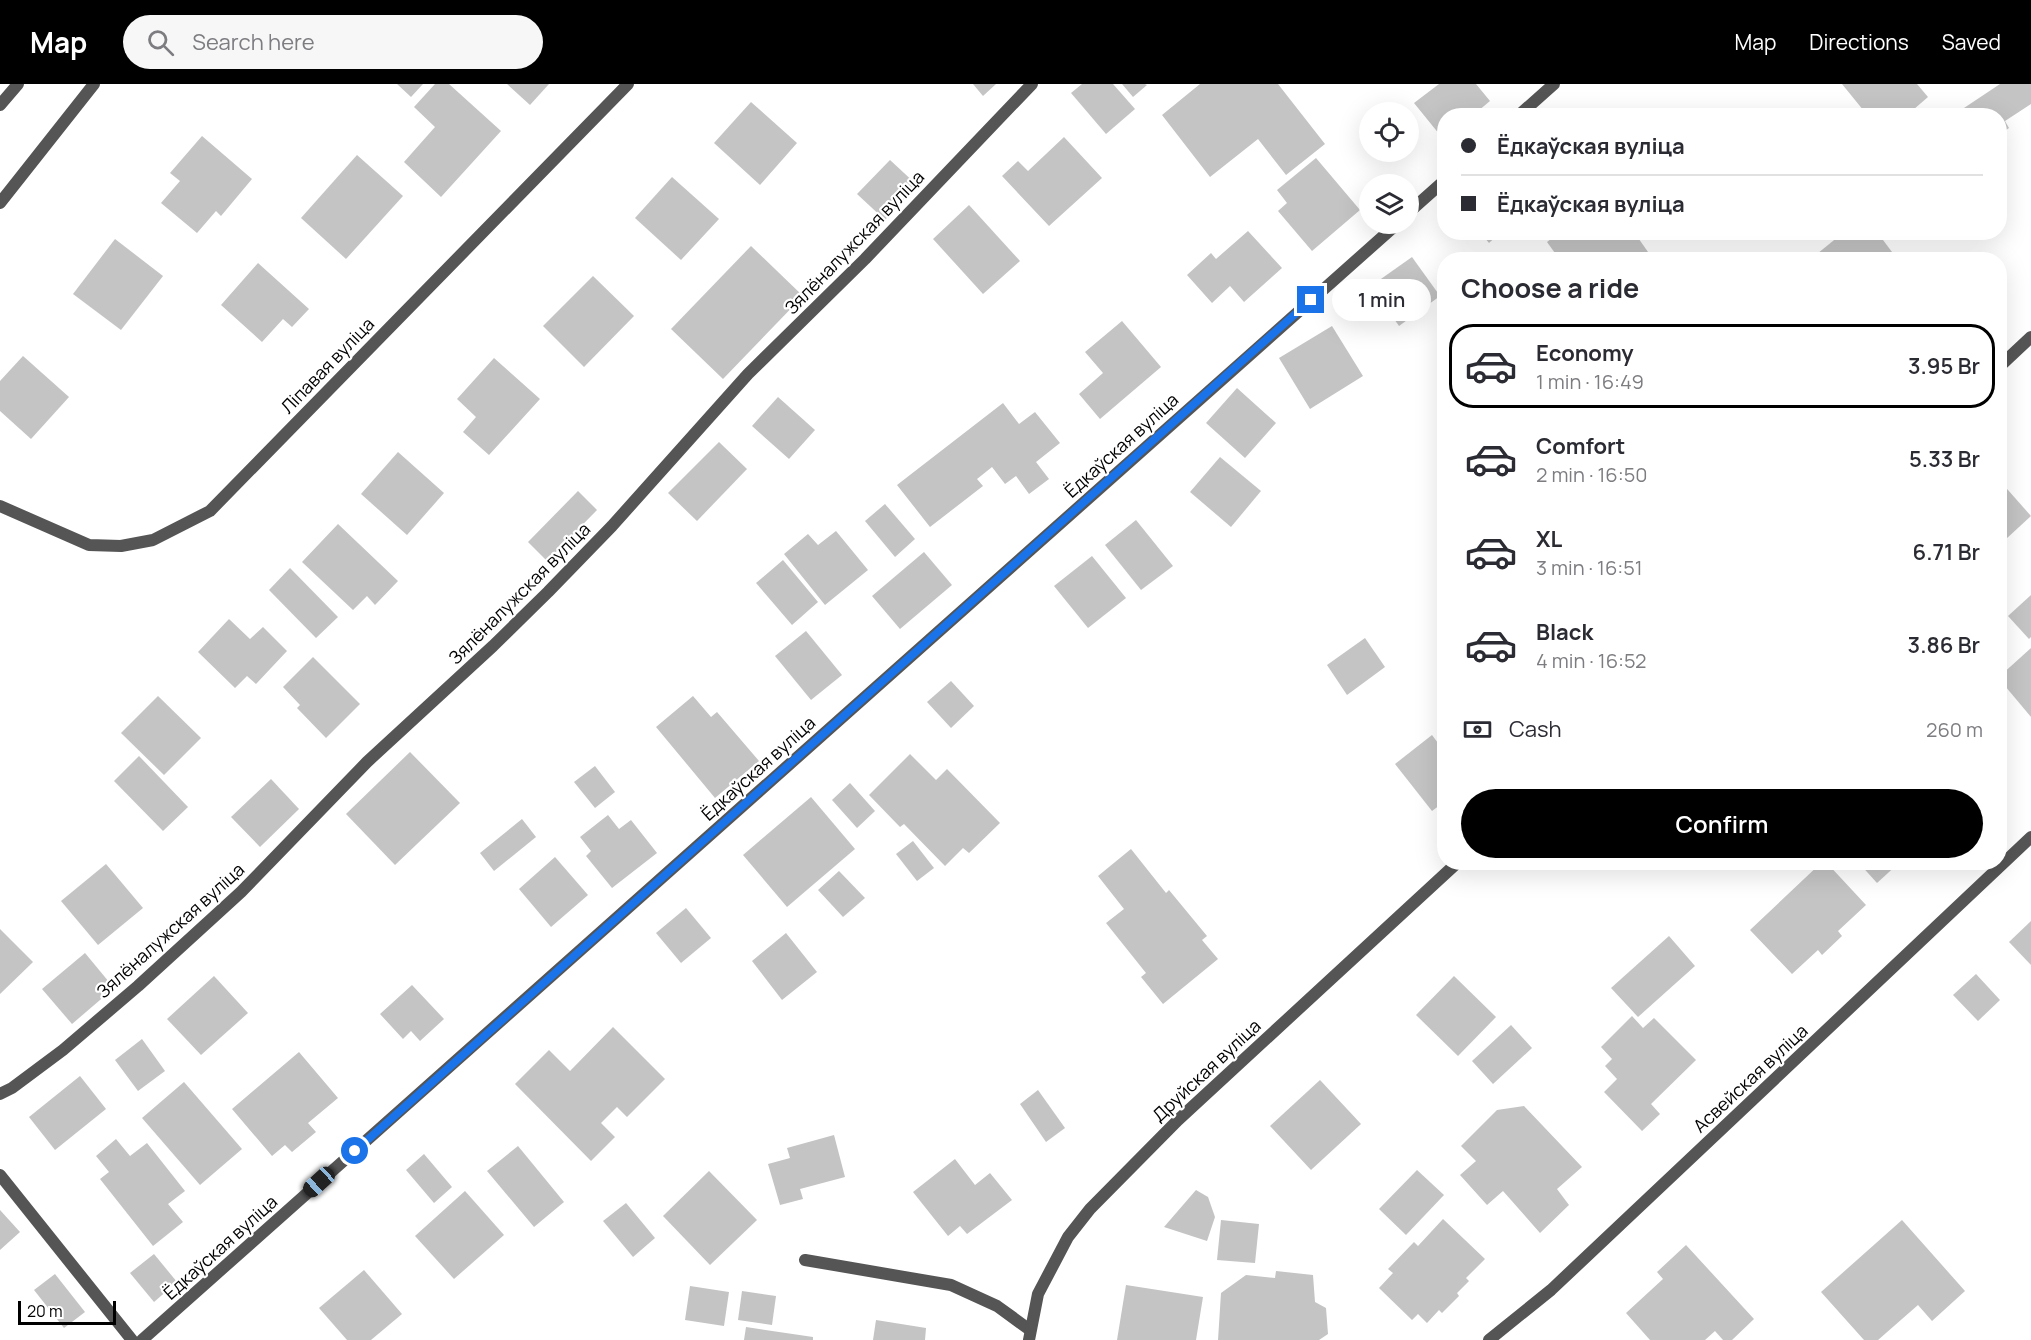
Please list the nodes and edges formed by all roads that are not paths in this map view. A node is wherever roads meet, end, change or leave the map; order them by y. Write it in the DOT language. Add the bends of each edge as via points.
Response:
graph roads {
  1 [pos="18,84"];
  2 [pos="94,84"];
  3 [pos="628,84"];
  4 [pos="1032,84"];
  5 [pos="1554,84"];
  6 [pos="0,105"];
  7 [pos="1527,108"];
  8 [pos="1437,187"];
  9 [pos="2,196"];
  10 [pos="1419,203"];
  11 [pos="1386,234"];
  12 [pos="2031,337"];
  13 [pos="2007,359"];
  14 [pos="0,506"];
  15 [pos="2031,837"];
  16 [pos="2007,860"];
  17 [pos="1449,870"];
  18 [pos="1996,870"];
  19 [pos="0,1094"];
  20 [pos="0,1175"];
  21 [pos="805,1260"];
  22 [pos="1029,1335"];
  23 [pos="132,1340"];
  24 [pos="142,1340"];
  25 [pos="1489,1340"];
  1 -- 6 [label="street"];
  2 -- 9 [label="street"];
  3 -- 14 [label="street, Ліпавая вуліца" via="210,511 153,540 121,546 89,545"];
  4 -- 19 [label="street, Зялёналужская вуліца" via="865,259 748,374 541,600 367,762 241,892 63,1050"];
  5 -- 7 [label="street"];
  8 -- 10 [label="street"];
  11 -- 24 [label="street, Ёдкаўская вуліца"];
  12 -- 13 [label="street"];
  15 -- 16 [label="street, Асвейская вуліца"];
  17 -- 22 [label="street, Друйская вуліца" via="1178,1120 1090,1209 1053,1262 1038,1294"];
  18 -- 25 [label="street, Асвейская вуліца" via="1551,1290"];
  20 -- 23 [label="street"];
  21 -- 22 [label="street" via="951,1285 997,1306"];
}
